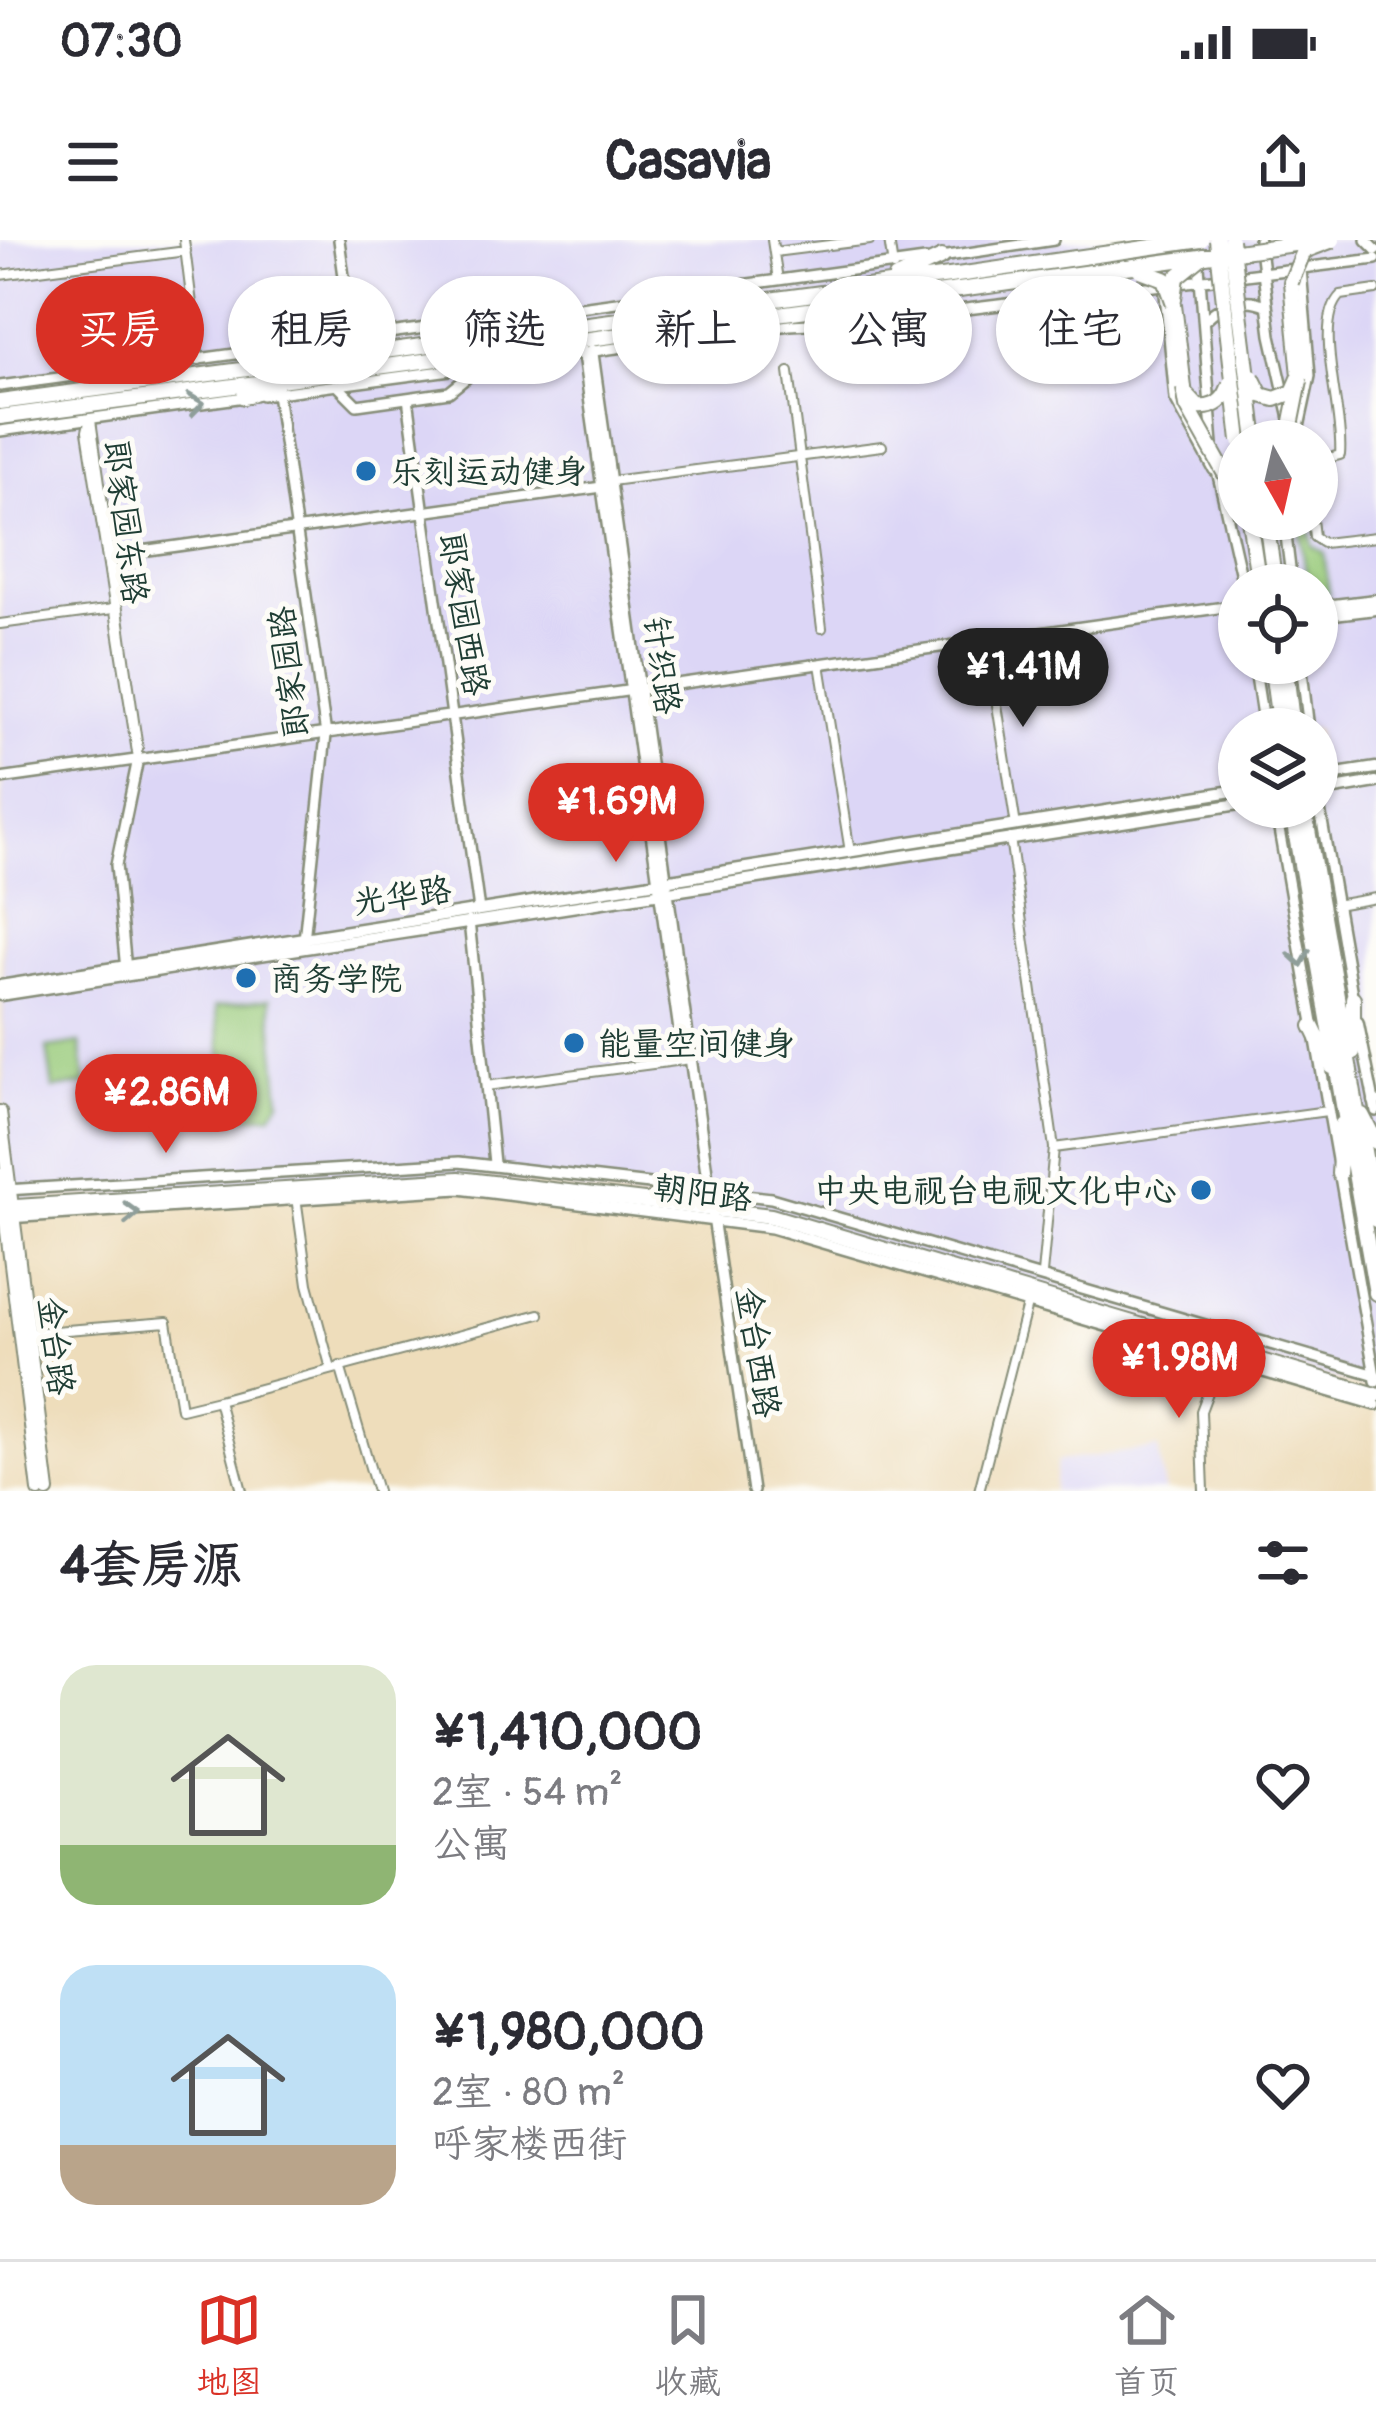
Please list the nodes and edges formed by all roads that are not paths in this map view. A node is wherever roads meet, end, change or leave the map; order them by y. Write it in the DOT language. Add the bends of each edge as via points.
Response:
graph roads {
  1 [pos="339,240"];
  2 [pos="772,240"];
  3 [pos="870,240"];
  4 [pos="890,240"];
  5 [pos="1054,240"];
  6 [pos="1149,240"];
  7 [pos="1217,240"];
  8 [pos="1232,240"];
  9 [pos="1319,240"];
  10 [pos="1334,240"];
  11 [pos="1366,240"];
  12 [pos="1135,244"];
  13 [pos="185,245"];
  14 [pos="1202,245"];
  15 [pos="1254,245"];
  16 [pos="1376,250"];
  17 [pos="774,252"];
  18 [pos="942,257"];
  19 [pos="1376,259"];
  20 [pos="1331,265"];
  21 [pos="893,267"];
  22 [pos="1112,268"];
  23 [pos="1301,268"];
  24 [pos="1263,273"];
  25 [pos="0,275"];
  26 [pos="189,276"];
  27 [pos="344,276"];
  28 [pos="778,276"];
  29 [pos="908,276"];
  30 [pos="1059,276"];
  31 [pos="1142,276"];
  32 [pos="972,279"];
  33 [pos="972,281"];
  34 [pos="1202,281"];
  35 [pos="1291,282"];
  36 [pos="780,283"];
  37 [pos="1164,286"];
  38 [pos="1376,290"];
  39 [pos="1164,295"];
  40 [pos="1174,304"];
  41 [pos="612,306"];
  42 [pos="1267,306"];
  43 [pos="804,308"];
  44 [pos="1206,319"];
  45 [pos="612,322"];
  46 [pos="804,326"];
  47 [pos="396,336"];
  48 [pos="588,350"];
  49 [pos="396,354"];
  50 [pos="396,357"];
  51 [pos="1238,358"];
  52 [pos="789,372"];
  53 [pos="420,374"];
  54 [pos="1300,376"];
  55 [pos="228,379"];
  56 [pos="36,381"];
  57 [pos="269,384"];
  58 [pos="464,384"];
  59 [pos="337,385"];
  60 [pos="0,386"];
  61 [pos="1184,388"];
  62 [pos="277,393"];
  63 [pos="112,395"];
  64 [pos="244,398"];
  65 [pos="408,398"];
  66 [pos="0,402"];
  67 [pos="0,417"];
  68 [pos="90,418"];
  69 [pos="1239,420"];
  70 [pos="1251,420"];
  71 [pos="1289,420"];
  72 [pos="1295,420"];
  73 [pos="1300,420"];
  74 [pos="1336,420"];
  75 [pos="0,430"];
  76 [pos="882,446"];
  77 [pos="800,457"];
  78 [pos="1218,461"];
  79 [pos="1217,475"];
  80 [pos="606,484"];
  81 [pos="421,511"];
  82 [pos="297,530"];
  83 [pos="1376,537"];
  84 [pos="1318,540"];
  85 [pos="113,555"];
  86 [pos="1240,564"];
  87 [pos="1376,604"];
  88 [pos="1338,606"];
  89 [pos="1218,608"];
  90 [pos="116,609"];
  91 [pos="1338,612"];
  92 [pos="0,624"];
  93 [pos="822,628"];
  94 [pos="987,640"];
  95 [pos="820,664"];
  96 [pos="635,690"];
  97 [pos="454,716"];
  98 [pos="326,734"];
  99 [pos="138,759"];
  100 [pos="1376,768"];
  101 [pos="1338,774"];
  102 [pos="0,779"];
  103 [pos="1376,782"];
  104 [pos="1338,788"];
  105 [pos="1218,794"];
  106 [pos="1218,806"];
  107 [pos="1279,828"];
  108 [pos="1296,828"];
  109 [pos="1305,828"];
  110 [pos="1323,828"];
  111 [pos="1013,832"];
  112 [pos="850,852"];
  113 [pos="662,886"];
  114 [pos="1310,894"];
  115 [pos="1376,898"];
  116 [pos="1335,905"];
  117 [pos="479,910"];
  118 [pos="469,921"];
  119 [pos="304,941"];
  120 [pos="126,970"];
  121 [pos="0,986"];
  122 [pos="0,995"];
  123 [pos="1353,998"];
  124 [pos="1312,1026"];
  125 [pos="687,1060"];
  126 [pos="486,1086"];
  127 [pos="1348,1094"];
  128 [pos="1376,1106"];
  129 [pos="1327,1111"];
  130 [pos="0,1112"];
  131 [pos="1376,1142"];
  132 [pos="1054,1148"];
  133 [pos="494,1163"];
  134 [pos="1339,1174"];
  135 [pos="459,1175"];
  136 [pos="296,1197"];
  137 [pos="5,1202"];
  138 [pos="708,1202"];
  139 [pos="1376,1220"];
  140 [pos="1042,1274"];
  141 [pos="1376,1292"];
  142 [pos="1029,1299"];
  143 [pos="539,1314"];
  144 [pos="29,1333"];
  145 [pos="1221,1358"];
  146 [pos="335,1368"];
  147 [pos="1376,1383"];
  148 [pos="218,1400"];
  149 [pos="1376,1405"];
  150 [pos="39,1491"];
  151 [pos="48,1491"];
  152 [pos="242,1491"];
  153 [pos="377,1491"];
  154 [pos="753,1491"];
  155 [pos="980,1491"];
  156 [pos="1204,1491"];
  1 -- 27 [label="street"];
  2 -- 17 [label="street"];
  3 -- 17 [label="street"];
  4 -- 21 [label="street"];
  5 -- 18 [label="street"];
  5 -- 30 [label="street"];
  6 -- 12 [label="highway, bridge"];
  7 -- 51 [label="highway, bridge"];
  8 -- 51 [label="highway, bridge"];
  9 -- 15 [label="highway, bridge"];
  9 -- 20 [label="street"];
  10 -- 35 [label="highway, bridge" via="1304,251"];
  11 -- 16 [label="street"];
  12 -- 14 [label="highway, bridge"];
  12 -- 31 [label="street"];
  12 -- 32 [label="highway, bridge"];
  13 -- 25 [label="street"];
  13 -- 26 [label="street"];
  14 -- 15 [label="highway, bridge"];
  14 -- 22 [label="highway, bridge"];
  14 -- 34 [label="street"];
  14 -- 40 [label="highway, bridge" via="1177,278"];
  15 -- 24 [label="street"];
  15 -- 35 [label="highway, bridge" via="1282,258"];
  17 -- 28 [label="street"];
  18 -- 21 [label="street"];
  18 -- 29 [label="highway"];
  19 -- 20 [label="street"];
  20 -- 23 [label="street"];
  21 -- 36 [label="street"];
  22 -- 33 [label="highway, bridge"];
  22 -- 40 [label="highway, bridge" via="1152,271 1165,279"];
  23 -- 24 [label="street"];
  23 -- 73 [label="street" via="1310,388"];
  24 -- 34 [label="street"];
  24 -- 42 [label="street"];
  34 -- 37 [label="street"];
  34 -- 44 [label="street"];
  35 -- 54 [label="highway"];
  38 -- 74 [label="street" via="1341,295 1333,305 1327,334"];
  39 -- 79 [label="street" via="1175,399"];
  40 -- 61 [label="highway"];
  41 -- 47 [label="street"];
  42 -- 44 [label="street" via="1219,306"];
  42 -- 71 [label="street"];
  43 -- 50 [label="highway"];
  44 -- 79 [label="street" via="1204,387"];
  45 -- 49 [label="highway"];
  46 -- 48 [label="street"];
  48 -- 80 [label="main road, 针织路"];
  51 -- 54 [label="highway, bridge" via="1267,398 1289,395"];
  51 -- 61 [label="highway, bridge" via="1219,403 1198,406"];
  51 -- 69 [label="highway, bridge"];
  51 -- 70 [label="highway, bridge"];
  52 -- 77 [label="street"];
  53 -- 59 [label="street"];
  54 -- 72 [label="highway, bridge"];
  55 -- 63 [label="highway"];
  56 -- 60 [label="street"];
  57 -- 64 [label="highway"];
  58 -- 65 [label="street"];
  59 -- 62 [label="street"];
  59 -- 65 [label="street" via="357,405"];
  61 -- 78 [label="highway, bridge"];
  62 -- 64 [label="street"];
  62 -- 82 [label="street, 郎家园路"];
  63 -- 66 [label="highway"];
  63 -- 67 [label="highway"];
  68 -- 64 [label="street, one-way"];
  65 -- 81 [label="street, 郎家园西路"];
  68 -- 75 [label="street"];
  68 -- 85 [label="street, 郎家园东路"];
  68 -- 90 [label="street, 郎家园东路"];
  76 -- 77 [label="street"];
  77 -- 80 [label="street"];
  77 -- 93 [label="street"];
  79 -- 86 [label="street"];
  80 -- 81 [label="street"];
  80 -- 96 [label="main road, 针织路"];
  81 -- 82 [label="street"];
  81 -- 97 [label="street, 郎家园西路"];
  82 -- 85 [label="street"];
  82 -- 98 [label="street, 郎家园路"];
  83 -- 84 [label="street"];
  85 -- 90 [label="street, 郎家园东路"];
  87 -- 88 [label="main road"];
  87 -- 91 [label="main road"];
  89 -- 94 [label="street"];
  90 -- 92 [label="street"];
  90 -- 99 [label="street, 郎家园东路"];
  94 -- 95 [label="street"];
  94 -- 111 [label="street"];
  95 -- 96 [label="street"];
  95 -- 112 [label="street"];
  96 -- 97 [label="street"];
  96 -- 113 [label="main road, 针织路"];
  97 -- 98 [label="street"];
  97 -- 117 [label="street, 郎家园西路"];
  98 -- 99 [label="street"];
  98 -- 119 [label="street, 郎家园路"];
  99 -- 102 [label="street"];
  99 -- 120 [label="street, 郎家园东路" via="116,866"];
  100 -- 101 [label="main road"];
  103 -- 104 [label="main road"];
  105 -- 111 [label="main road, 光华路"];
  106 -- 111 [label="main road, 光华路"];
  107 -- 124 [label="street, one-way"];
  108 -- 114 [label="highway"];
  109 -- 114 [label="highway"];
  110 -- 116 [label="street"];
  111 -- 112 [label="main road, 光华路"];
  111 -- 113 [label="main road, 光华路"];
  111 -- 132 [label="street"];
  112 -- 113 [label="main road, 光华路"];
  113 -- 117 [label="main road, 光华路"];
  113 -- 118 [label="main road, 光华路"];
  113 -- 125 [label="main road, 针织路"];
  114 -- 127 [label="highway"];
  115 -- 116 [label="street"];
  116 -- 123 [label="street"];
  117 -- 119 [label="main road, 光华路"];
  118 -- 119 [label="main road, 光华路"];
  118 -- 126 [label="street"];
  119 -- 120 [label="main road, 光华路"];
  120 -- 121 [label="main road, 光华路"];
  120 -- 122 [label="main road, 光华路"];
  123 -- 127 [label="highway"];
  123 -- 128 [label="street"];
  124 -- 127 [label="highway"];
  124 -- 129 [label="street"];
  125 -- 126 [label="street"];
  125 -- 138 [label="main road, 针织路"];
  126 -- 133 [label="street"];
  127 -- 131 [label="highway"];
  127 -- 134 [label="highway"];
  127 -- 139 [label="highway"];
  127 -- 141 [label="highway"];
  129 -- 132 [label="street"];
  129 -- 134 [label="street"];
  130 -- 137 [label="main road"];
  132 -- 140 [label="street"];
  133 -- 135 [label="street, 朝阳路"];
  133 -- 138 [label="street, 朝阳路"];
  134 -- 147 [label="street"];
  135 -- 136 [label="street, 朝阳路"];
  135 -- 137 [label="highway, 朝阳路"];
  135 -- 138 [label="highway, 朝阳路"];
  137 -- 136 [label="street, 朝阳路, one-way" via="163,1212"];
  136 -- 146 [label="street" via="305,1267"];
  137 -- 144 [label="main road, 金台路"];
  137 -- 150 [label="main road, 金台路"];
  138 -- 140 [label="street, 朝阳路" via="816,1208"];
  138 -- 142 [label="street, 朝阳路"];
  138 -- 147 [label="highway, 朝阳路" via="814,1218"];
  138 -- 154 [label="street, 金台西路"];
  140 -- 147 [label="street, 朝阳路"];
  142 -- 145 [label="street, 朝阳路"];
  142 -- 155 [label="street"];
  143 -- 146 [label="street"];
  144 -- 148 [label="street" via="167,1322 181,1408"];
  144 -- 151 [label="main road, 金台路"];
  145 -- 149 [label="street, 朝阳路"];
  145 -- 156 [label="street" via="1201,1411"];
  146 -- 148 [label="street"];
  146 -- 153 [label="street"];
  148 -- 152 [label="street"];
}
